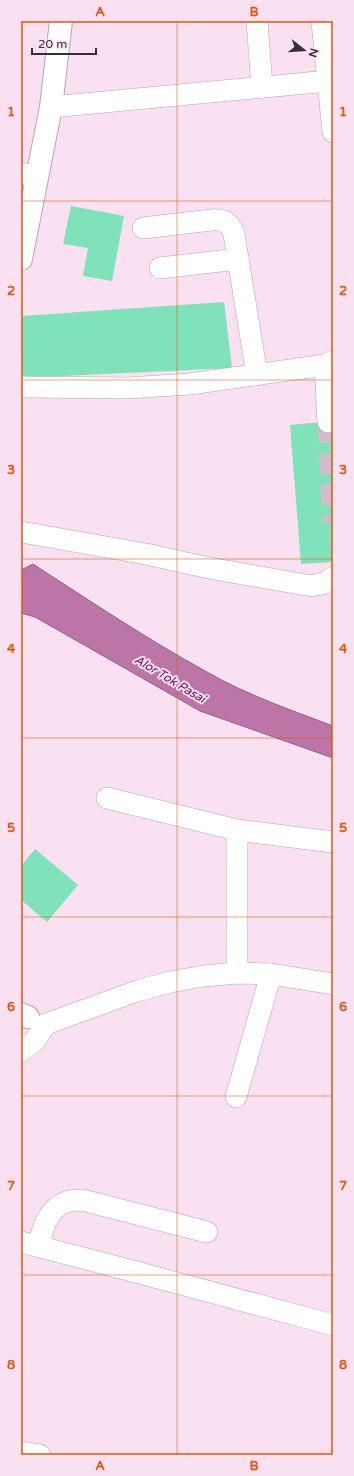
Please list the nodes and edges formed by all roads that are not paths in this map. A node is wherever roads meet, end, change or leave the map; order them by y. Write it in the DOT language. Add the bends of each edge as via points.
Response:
graph roads {
  1 [pos="61,21"];
  2 [pos="257,21"];
  3 [pos="322,21"];
  4 [pos="328,81"];
  5 [pos="262,87"];
  6 [pos="51,107"];
  7 [pos="333,132"];
  8 [pos="29,175"];
  9 [pos="143,228"];
  10 [pos="21,259"];
  11 [pos="238,259"];
  12 [pos="160,268"];
  13 [pos="329,363"];
  14 [pos="257,375"];
  15 [pos="21,387"];
  16 [pos="328,422"];
  17 [pos="21,532"];
  18 [pos="333,577"];
  19 [pos="107,798"];
  20 [pos="237,830"];
  21 [pos="333,842"];
  22 [pos="237,974"];
  23 [pos="271,974"];
  24 [pos="333,984"];
  25 [pos="29,1019"];
  26 [pos="21,1051"];
  27 [pos="236,1097"];
  28 [pos="207,1232"];
  29 [pos="30,1244"];
  30 [pos="333,1325"];
  31 [pos="21,1452"];
  32 [pos="40,1455"];
  1 -- 6 [label="main road"];
  2 -- 5 [label="street"];
  3 -- 4 [label="street"];
  4 -- 5 [label="street"];
  4 -- 7 [label="street"];
  5 -- 6 [label="street"];
  6 -- 8 [label="main road"];
  8 -- 10 [label="main road"];
  9 -- 11 [label="street" via="222,219 229,224 234,234"];
  11 -- 12 [label="street"];
  11 -- 14 [label="street"];
  13 -- 14 [label="street"];
  13 -- 16 [label="street"];
  14 -- 15 [label="street" via="144,387"];
  17 -- 18 [label="street" via="306,585 319,585"];
  19 -- 20 [label="street"];
  20 -- 21 [label="street"];
  20 -- 22 [label="street"];
  22 -- 23 [label="street"];
  22 -- 25 [label="street" via="170,982"];
  23 -- 24 [label="street"];
  23 -- 27 [label="street"];
  25 -- 26 [label="street" via="34,1042"];
  28 -- 29 [label="street" via="82,1200 66,1202 56,1209 46,1219"];
  29 -- 30 [label="street"];
  31 -- 32 [label="street"];
}
